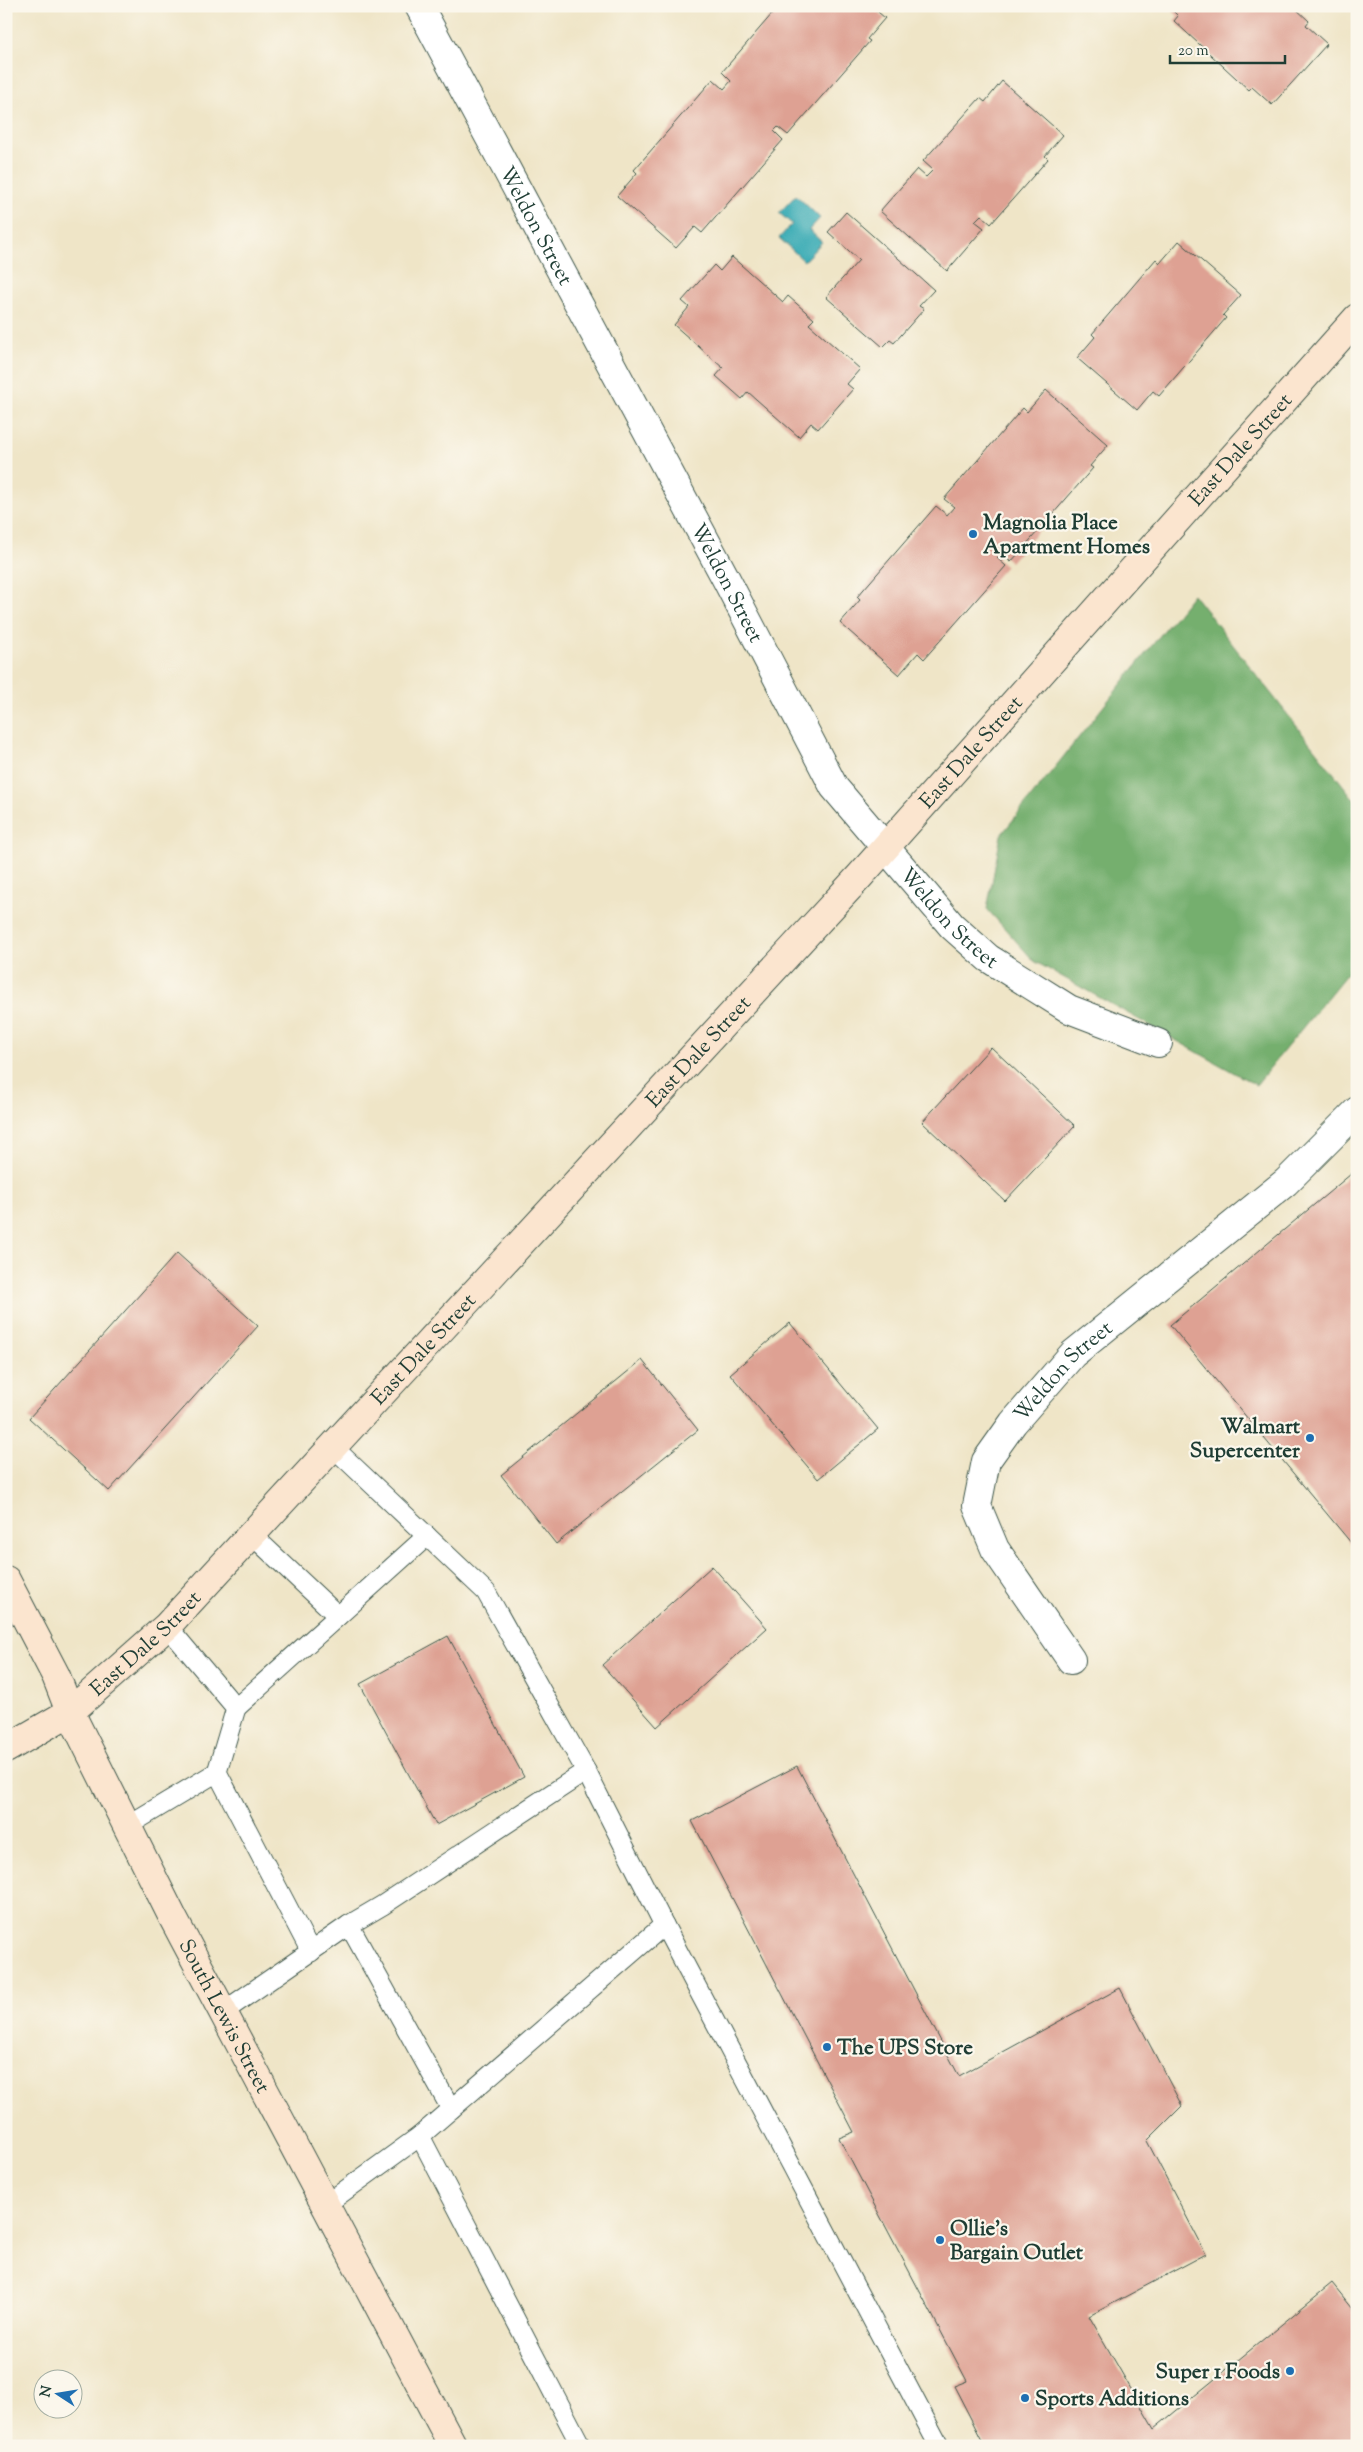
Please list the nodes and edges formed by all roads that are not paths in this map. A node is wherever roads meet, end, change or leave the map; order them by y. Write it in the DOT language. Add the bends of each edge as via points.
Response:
graph roads {
  1 [pos="419,6"];
  2 [pos="1357,318"];
  3 [pos="885,846"];
  4 [pos="1158,1043"];
  5 [pos="1357,1111"];
  6 [pos="333,1447"];
  7 [pos="252,1535"];
  8 [pos="427,1536"];
  9 [pos="6,1580"];
  10 [pos="338,1616"];
  11 [pos="167,1626"];
  12 [pos="1071,1660"];
  13 [pos="236,1708"];
  14 [pos="70,1712"];
  15 [pos="6,1749"];
  16 [pos="586,1771"];
  17 [pos="217,1772"];
  18 [pos="127,1826"];
  19 [pos="349,1925"];
  20 [pos="664,1925"];
  21 [pos="311,1952"];
  22 [pos="223,2012"];
  23 [pos="452,2109"];
  24 [pos="420,2136"];
  25 [pos="325,2205"];
  26 [pos="453,2446"];
  27 [pos="580,2446"];
  28 [pos="939,2446"];
  1 -- 3 [label="street, Weldon Street" via="721,568 834,787"];
  2 -- 3 [label="street, East Dale Street"];
  3 -- 4 [label="street, Weldon Street" via="952,926 988,958 1069,1008"];
  3 -- 6 [label="street, East Dale Street"];
  5 -- 12 [label="street, Weldon Street" via="1286,1182 1073,1354 1013,1423 986,1462 977,1506 995,1549"];
  6 -- 7 [label="street, East Dale Street"];
  6 -- 8 [label="lane"];
  7 -- 10 [label="lane"];
  7 -- 11 [label="street, East Dale Street"];
  8 -- 10 [label="lane"];
  8 -- 16 [label="lane" via="486,1592"];
  9 -- 14 [label="street, South Lewis Street" via="56,1676"];
  10 -- 13 [label="lane"];
  11 -- 13 [label="lane"];
  11 -- 14 [label="street, East Dale Street"];
  13 -- 17 [label="lane"];
  14 -- 15 [label="street, East Dale Street"];
  14 -- 18 [label="street, South Lewis Street"];
  16 -- 19 [label="lane"];
  16 -- 20 [label="lane"];
  17 -- 18 [label="lane"];
  17 -- 21 [label="lane"];
  18 -- 22 [label="street, South Lewis Street"];
  19 -- 21 [label="lane"];
  19 -- 23 [label="lane"];
  20 -- 23 [label="lane"];
  20 -- 28 [label="lane"];
  21 -- 22 [label="lane"];
  22 -- 25 [label="street, South Lewis Street"];
  23 -- 24 [label="lane"];
  24 -- 25 [label="lane"];
  24 -- 27 [label="lane"];
  25 -- 26 [label="street, South Lewis Street"];
}
